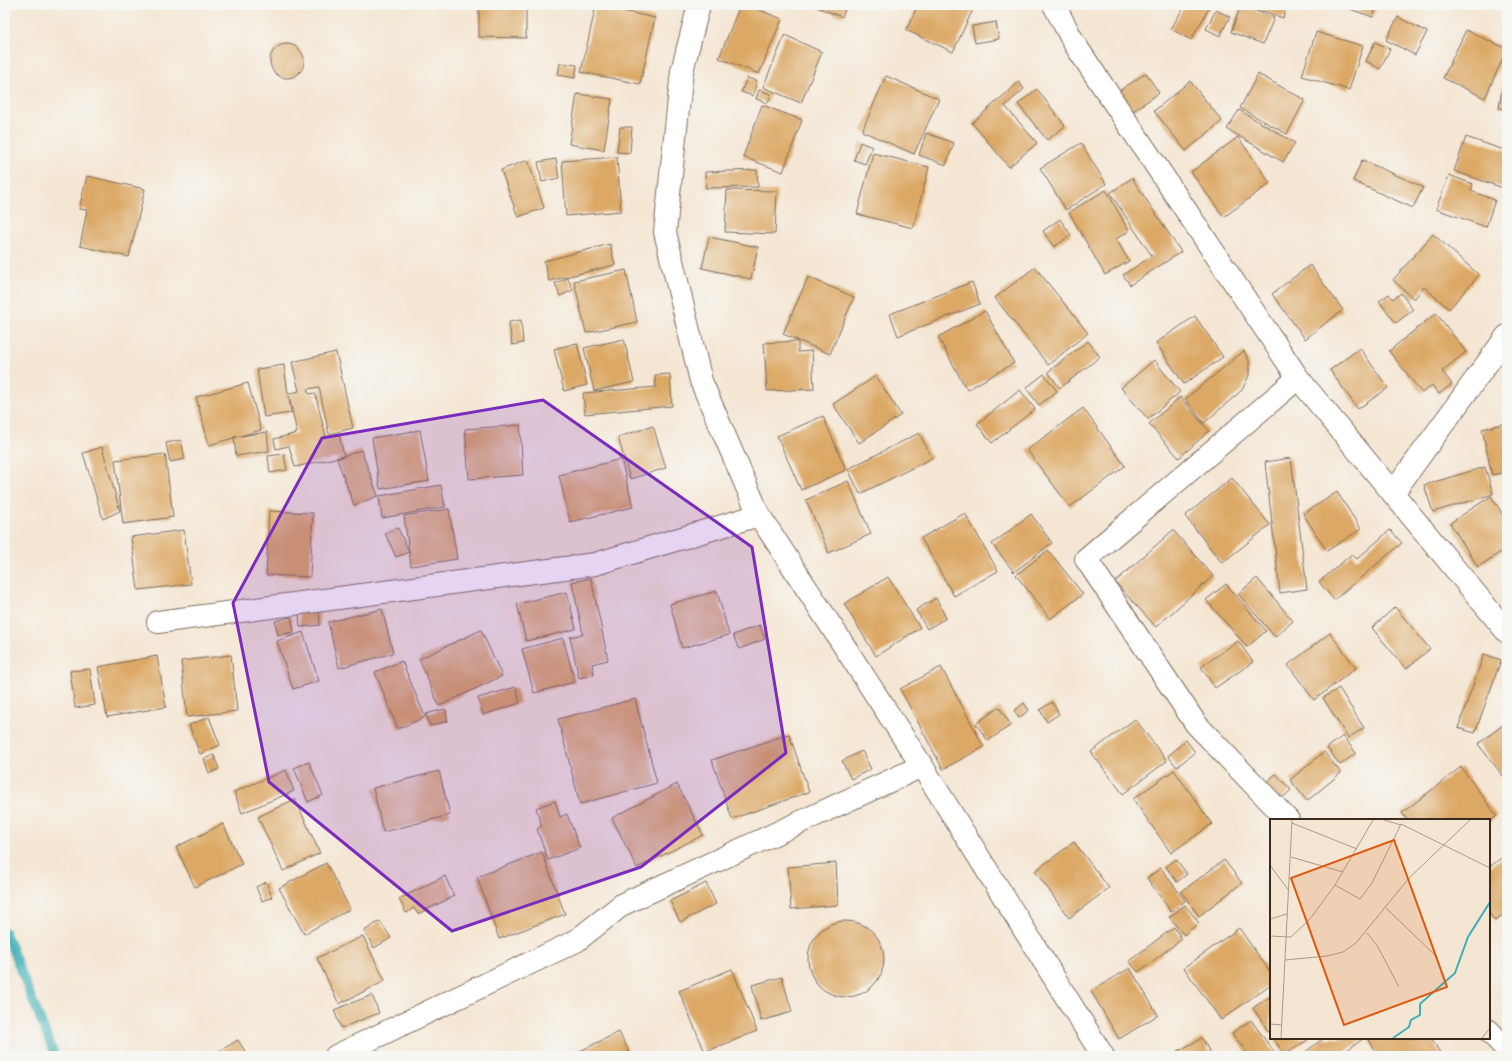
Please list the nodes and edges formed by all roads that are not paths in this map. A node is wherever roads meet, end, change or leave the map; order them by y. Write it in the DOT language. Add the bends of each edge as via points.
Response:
graph roads {
  1 [pos="699,5"];
  2 [pos="1054,5"];
  3 [pos="1507,336"];
  4 [pos="1298,378"];
  5 [pos="1393,493"];
  6 [pos="759,515"];
  7 [pos="158,622"];
  8 [pos="1507,632"];
  9 [pos="922,766"];
  10 [pos="1287,819"];
  11 [pos="1490,1032"];
  12 [pos="1507,1050"];
  13 [pos="336,1056"];
  14 [pos="1103,1056"];
  1 -- 6 [label="street" via="682,71 665,232 701,381"];
  2 -- 4 [label="street" via="1074,43"];
  3 -- 5 [label="street"];
  4 -- 5 [label="street"];
  4 -- 10 [label="street" via="1086,559 1196,724"];
  5 -- 8 [label="street"];
  6 -- 7 [label="street" via="595,564"];
  6 -- 9 [label="street"];
  9 -- 13 [label="street" via="623,904 576,941"];
  9 -- 14 [label="street"];
  11 -- 12 [label="street"];
}
